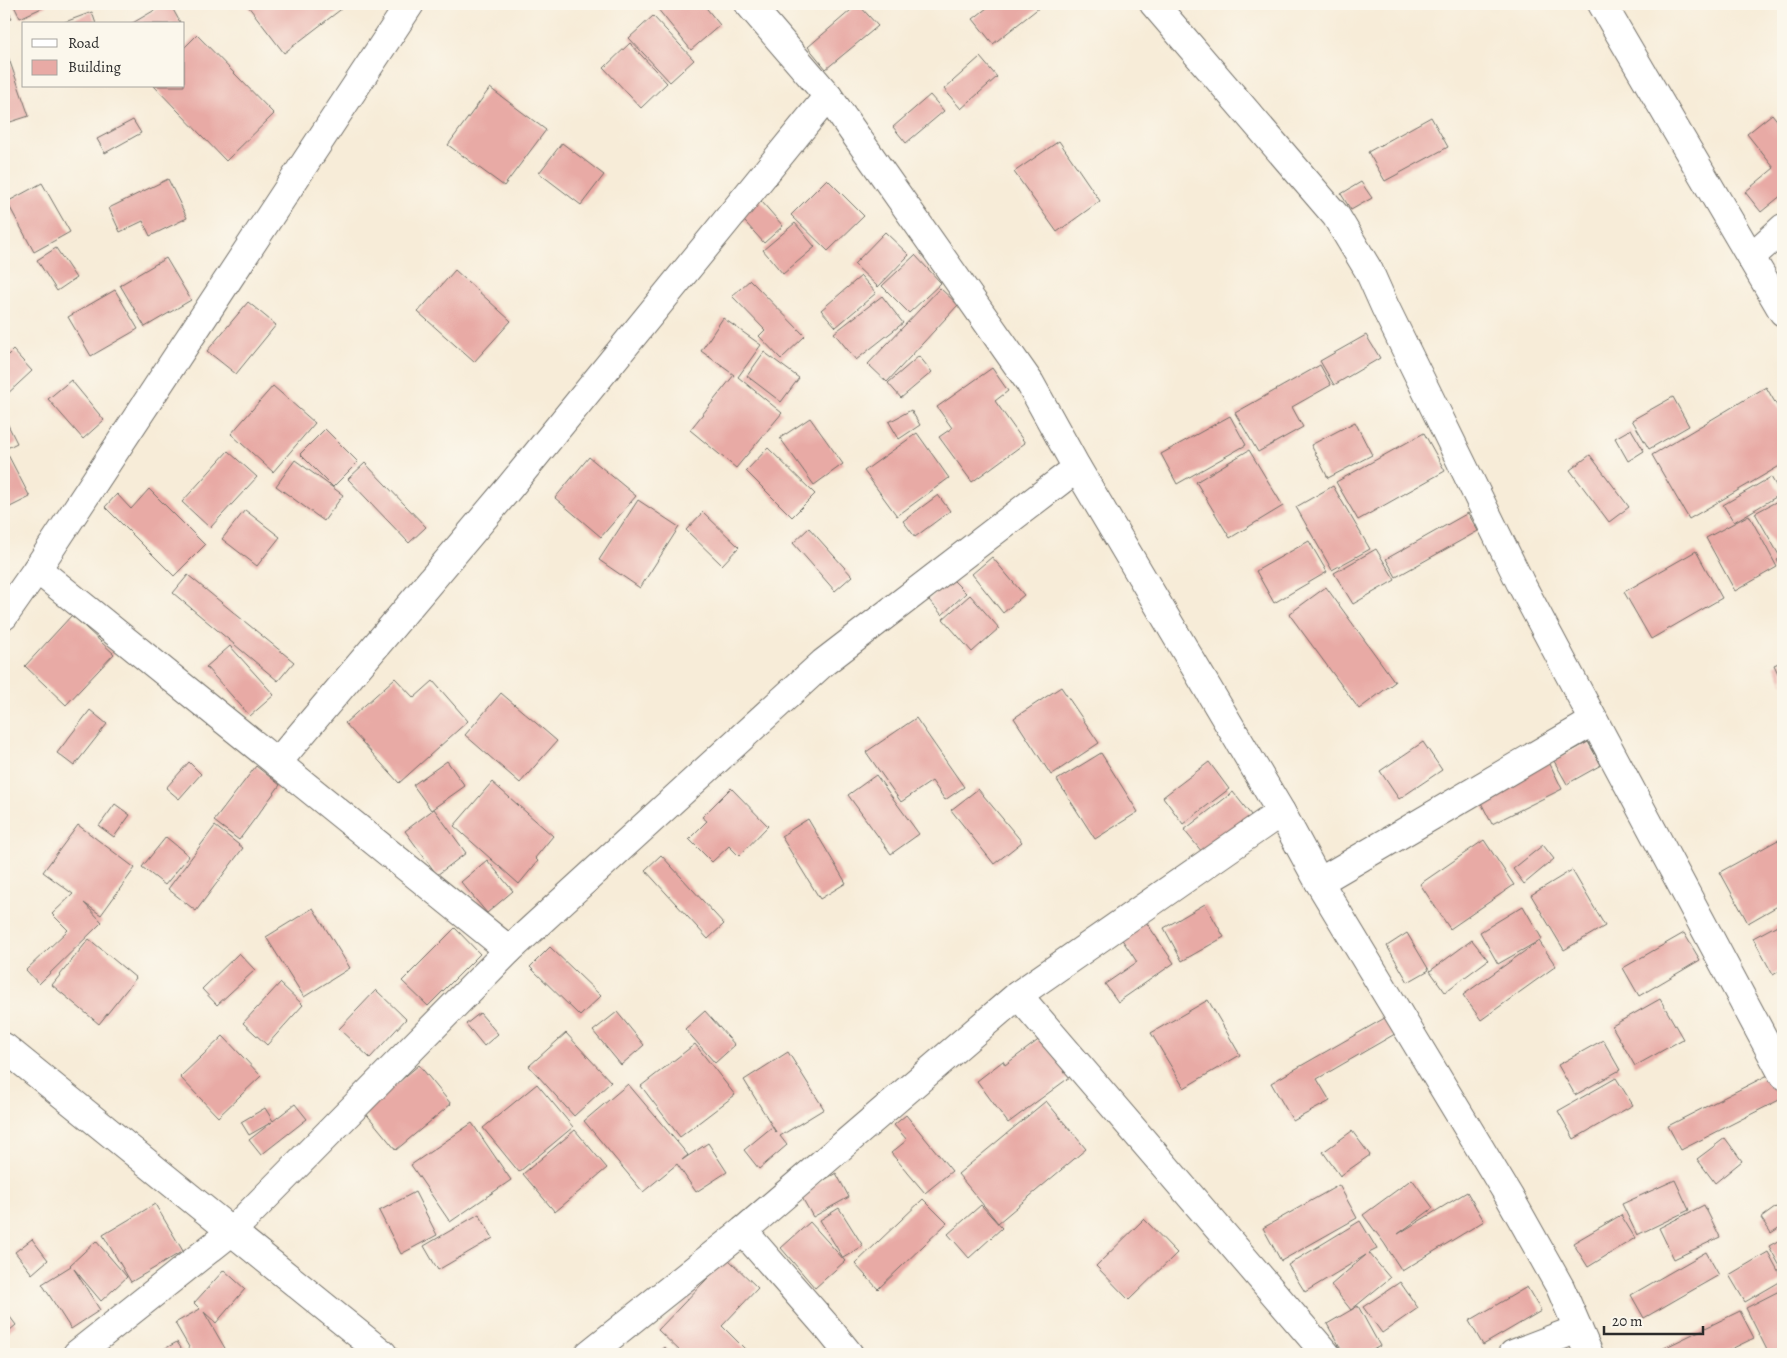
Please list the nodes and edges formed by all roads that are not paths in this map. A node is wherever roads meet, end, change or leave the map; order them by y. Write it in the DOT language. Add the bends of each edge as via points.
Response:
graph roads {
  1 [pos="410,4"];
  2 [pos="749,4"];
  3 [pos="1154,4"];
  4 [pos="1602,4"];
  5 [pos="828,96"];
  6 [pos="1783,228"];
  7 [pos="1751,257"];
  8 [pos="1783,312"];
  9 [pos="1077,468"];
  10 [pos="37,569"];
  11 [pos="4,616"];
  12 [pos="1594,722"];
  13 [pos="277,763"];
  14 [pos="1281,812"];
  15 [pos="1319,882"];
  16 [pos="509,950"];
  17 [pos="1018,995"];
  18 [pos="4,1047"];
  19 [pos="1783,1075"];
  20 [pos="231,1232"];
  21 [pos="743,1232"];
  22 [pos="1578,1329"];
  23 [pos="78,1354"];
  24 [pos="384,1354"];
  25 [pos="589,1354"];
  26 [pos="849,1354"];
  27 [pos="1326,1354"];
  28 [pos="1513,1354"];
  29 [pos="1589,1354"];
  1 -- 10 [label="street"];
  2 -- 5 [label="street"];
  3 -- 12 [label="street" via="1336,216 1369,271 1520,582"];
  4 -- 7 [label="street"];
  5 -- 9 [label="street" via="1030,383"];
  5 -- 13 [label="street" via="509,488"];
  6 -- 7 [label="street"];
  7 -- 8 [label="street"];
  9 -- 14 [label="street"];
  9 -- 16 [label="street" via="823,663"];
  10 -- 11 [label="street"];
  10 -- 13 [label="street"];
  12 -- 15 [label="street"];
  12 -- 19 [label="street"];
  13 -- 16 [label="street"];
  14 -- 15 [label="street"];
  14 -- 17 [label="street"];
  15 -- 22 [label="street" via="1510,1198 1560,1287"];
  16 -- 20 [label="street"];
  17 -- 21 [label="street"];
  17 -- 27 [label="street"];
  18 -- 20 [label="street"];
  20 -- 23 [label="street"];
  20 -- 24 [label="street"];
  21 -- 25 [label="street"];
  21 -- 26 [label="street"];
  22 -- 28 [label="street"];
  22 -- 29 [label="street"];
}
